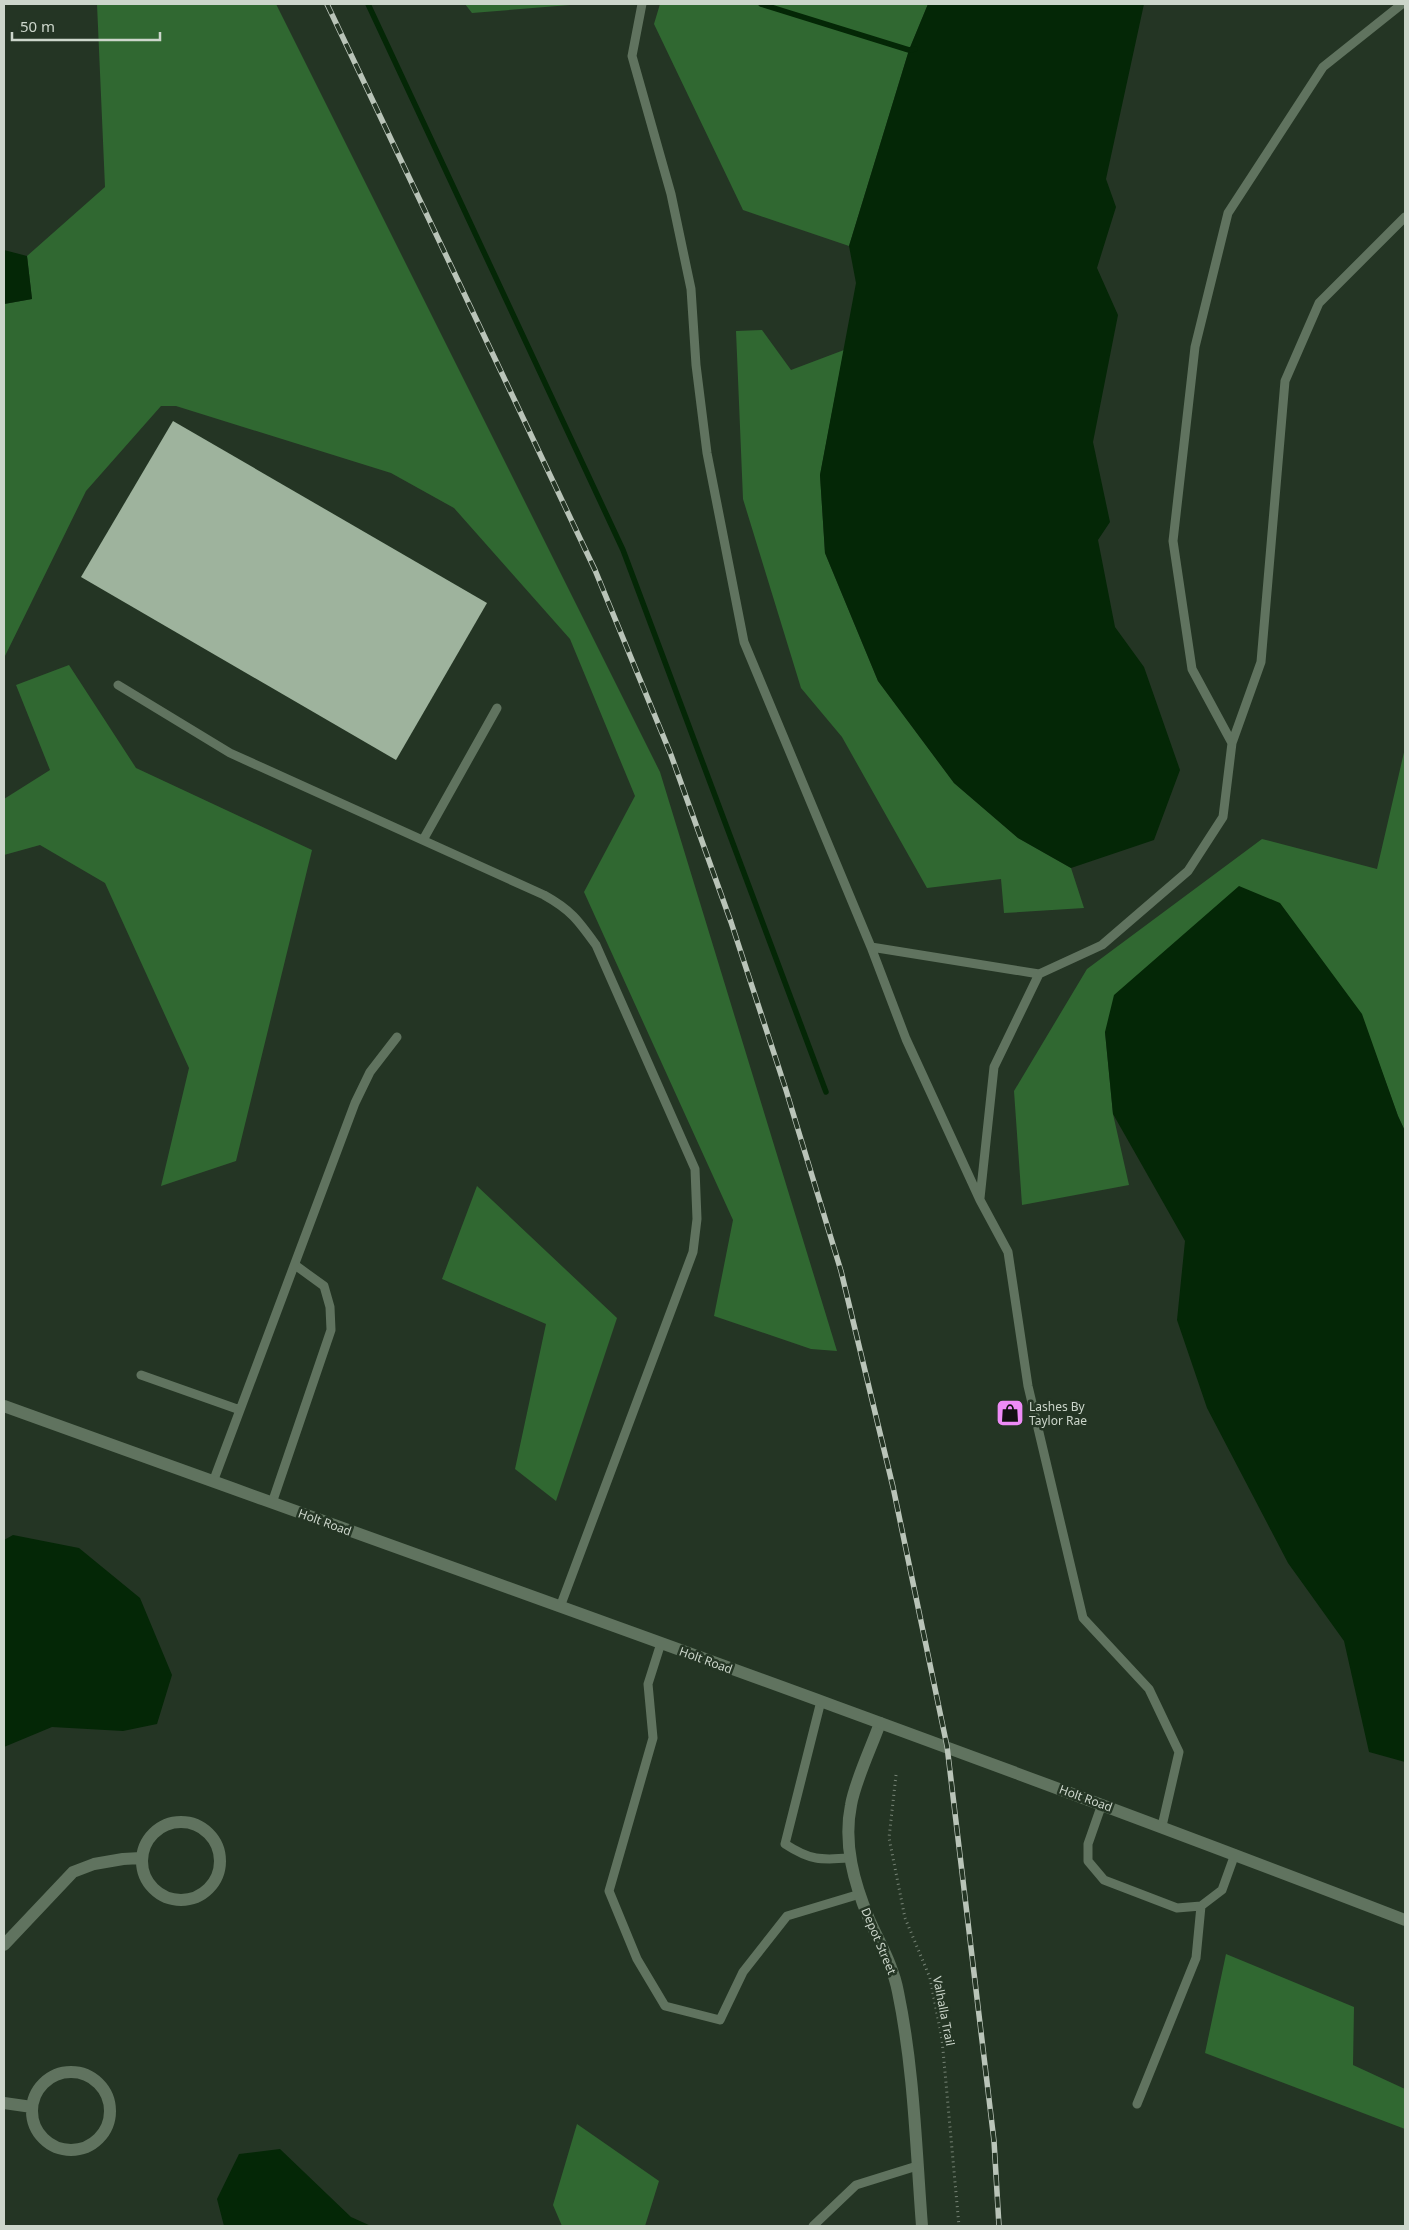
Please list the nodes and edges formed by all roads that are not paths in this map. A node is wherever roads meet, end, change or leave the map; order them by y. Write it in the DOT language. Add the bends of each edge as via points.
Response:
graph roads {
  1 [pos="642,4"];
  2 [pos="1402,4"];
  3 [pos="1405,217"];
  4 [pos="118,686"];
  5 [pos="497,708"];
  6 [pos="1232,743"];
  7 [pos="423,840"];
  8 [pos="871,947"];
  9 [pos="1039,974"];
  10 [pos="397,1037"];
  11 [pos="980,1200"];
  12 [pos="295,1264"];
  13 [pos="141,1375"];
  14 [pos="4,1406"];
  15 [pos="240,1410"];
  16 [pos="213,1482"];
  17 [pos="272,1503"];
  18 [pos="560,1607"];
  19 [pos="661,1643"];
  20 [pos="821,1701"];
  21 [pos="880,1723"];
  22 [pos="1102,1804"];
  23 [pos="1162,1826"];
  24 [pos="1235,1854"];
  25 [pos="141,1858"];
  26 [pos="851,1858"];
  27 [pos="860,1894"];
  28 [pos="1201,1906"];
  29 [pos="1405,1920"];
  30 [pos="4,1946"];
  31 [pos="4,2103"];
  32 [pos="1137,2104"];
  33 [pos="32,2107"];
  34 [pos="917,2166"];
  35 [pos="814,2226"];
  36 [pos="922,2226"];
  1 -- 8 [label="lane" via="632,56 671,194 692,289 696,366 707,453 744,642"];
  2 -- 6 [label="lane" via="1323,67 1228,213 1195,347 1173,541 1192,669"];
  3 -- 6 [label="lane" via="1319,303 1285,381 1261,662"];
  4 -- 7 [label="lane" via="230,753"];
  5 -- 7 [label="lane"];
  6 -- 9 [label="lane" via="1222,817 1188,871 1102,945"];
  7 -- 18 [label="lane" via="544,895 565,907 576,918 596,945 695,1169 697,1219 693,1252"];
  8 -- 9 [label="lane"];
  8 -- 11 [label="lane" via="906,1039"];
  9 -- 11 [label="lane" via="994,1067"];
  10 -- 12 [label="lane" via="370,1072 355,1103"];
  11 -- 23 [label="lane" via="1008,1252 1028,1386 1083,1618 1149,1688 1180,1752"];
  12 -- 15 [label="lane"];
  12 -- 17 [label="lane" via="324,1286 331,1330"];
  13 -- 15 [label="lane"];
  14 -- 16 [label="main road, Holt Road"];
  15 -- 16 [label="lane"];
  16 -- 17 [label="main road, Holt Road"];
  17 -- 18 [label="main road, Holt Road"];
  18 -- 19 [label="main road, Holt Road"];
  19 -- 20 [label="main road, Holt Road"];
  19 -- 27 [label="lane" via="648,1684 653,1738 609,1891 638,1959 665,2006 720,2020 743,1972 787,1916"];
  20 -- 21 [label="main road, Holt Road"];
  20 -- 26 [label="lane" via="784,1844 818,1860"];
  21 -- 22 [label="main road, Holt Road"];
  21 -- 26 [label="main road, Depot Street" via="851,1804 848,1834"];
  22 -- 23 [label="main road, Holt Road"];
  22 -- 28 [label="lane" via="1088,1844 1088,1861 1104,1880 1177,1908"];
  23 -- 24 [label="main road, Holt Road"];
  24 -- 28 [label="lane" via="1222,1890"];
  24 -- 29 [label="main road, Holt Road"];
  25 -- 25 [label="main road" via="155,1832 166,1825 183,1822 196,1825 216,1844 220,1859 215,1881 206,1892 195,1898 171,1900 148,1883"];
  25 -- 30 [label="main road" via="94,1864 73,1872"];
  26 -- 27 [label="main road, Depot Street"];
  27 -- 34 [label="main road, Depot Street" via="891,1964 898,1992 906,2038"];
  28 -- 32 [label="lane" via="1196,1958"];
  31 -- 33 [label="main road"];
  33 -- 33 [label="main road" via="42,2084 53,2076 78,2072 101,2084 108,2095 110,2121 100,2137 84,2148 58,2148 38,2132"];
  34 -- 35 [label="lane" via="856,2186"];
  34 -- 36 [label="main road, Depot Street"];
}
